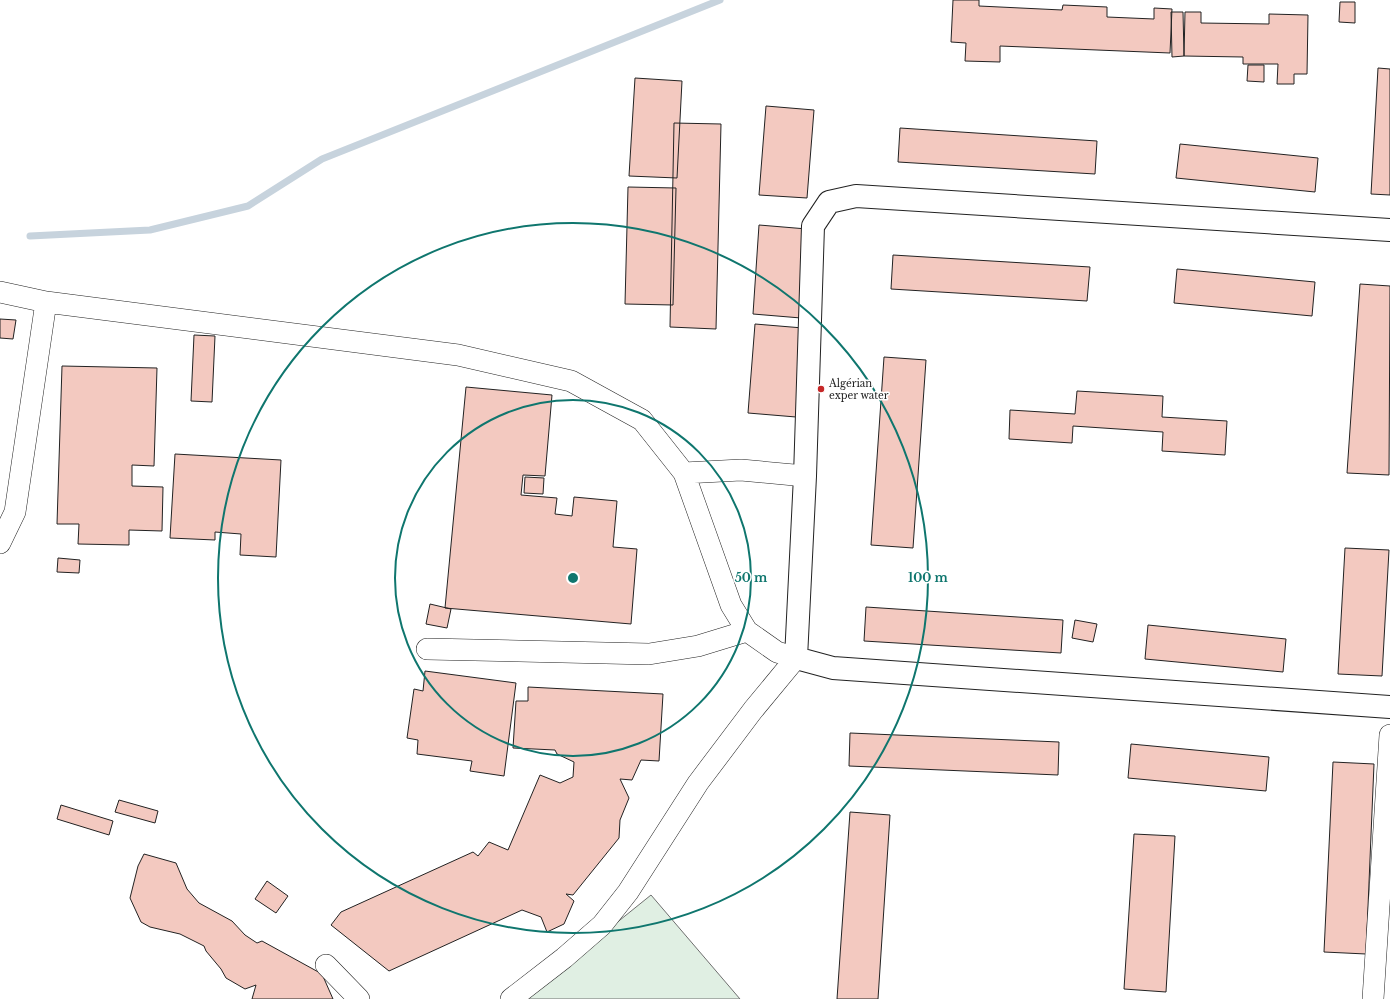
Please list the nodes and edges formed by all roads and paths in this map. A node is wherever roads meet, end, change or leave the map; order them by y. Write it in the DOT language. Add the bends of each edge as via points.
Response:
graph roads {
  1 [pos="1390,230"];
  2 [pos="0,292"];
  3 [pos="46,302"];
  4 [pos="684,473"];
  5 [pos="805,476"];
  6 [pos="0,543"];
  7 [pos="747,631"];
  8 [pos="427,649"];
  9 [pos="796,658"];
  10 [pos="1390,707"];
  11 [pos="1390,735"];
  12 [pos="326,965"];
  13 [pos="359,999"];
  14 [pos="512,999"];
  15 [pos="1373,999"];
  1 -- 5 [label="street" via="856,196 829,202 813,226"];
  2 -- 3 [label="street"];
  3 -- 4 [label="street" via="458,355 570,381 642,420"];
  3 -- 6 [label="street" via="15,512"];
  4 -- 5 [label="street" via="741,470"];
  4 -- 7 [label="street" via="731,605"];
  5 -- 9 [label="street"];
  7 -- 8 [label="street" via="698,646 649,654"];
  7 -- 9 [label="street" via="777,652"];
  9 -- 10 [label="street" via="833,668"];
  9 -- 14 [label="street" via="698,783 628,892 602,925"];
  11 -- 15 [label="street"];
  12 -- 13 [label="street"];
}
